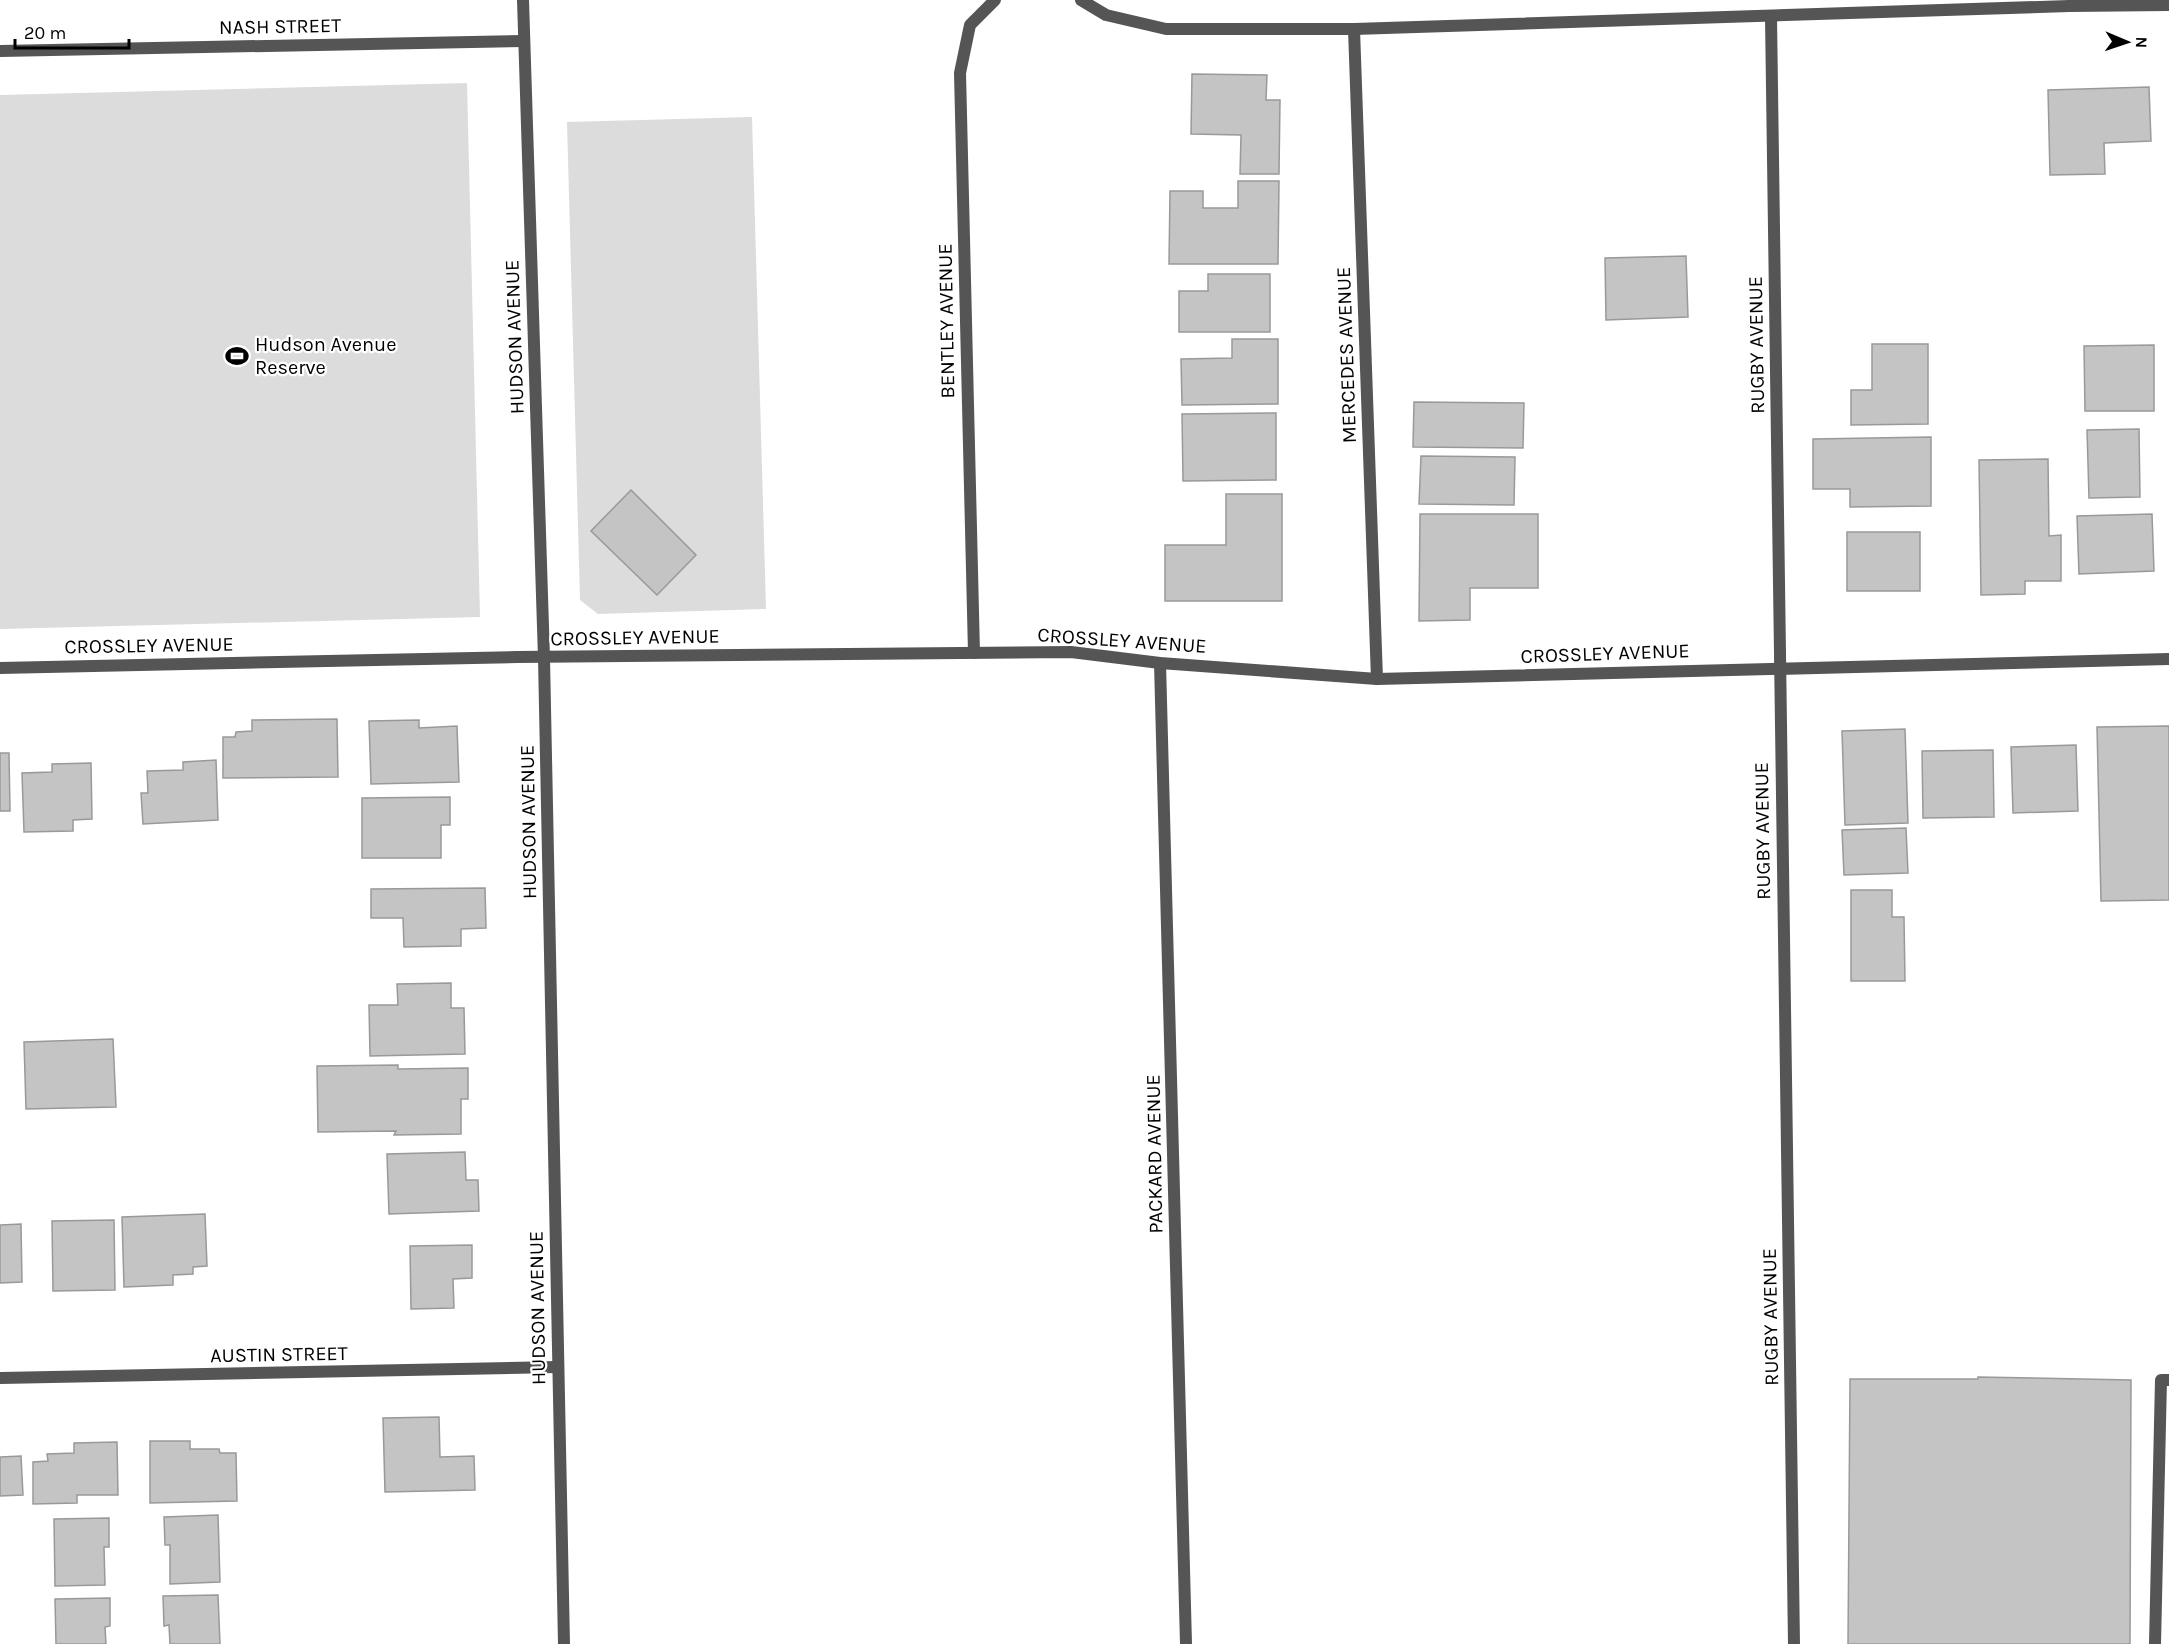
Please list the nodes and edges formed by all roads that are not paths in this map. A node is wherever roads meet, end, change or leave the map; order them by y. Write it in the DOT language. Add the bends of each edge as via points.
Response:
graph roads {
  1 [pos="523,0"];
  2 [pos="995,0"];
  3 [pos="1081,0"];
  4 [pos="2068,3"];
  5 [pos="2169,5"];
  6 [pos="1771,17"];
  7 [pos="1354,29"];
  8 [pos="524,40"];
  9 [pos="0,51"];
  10 [pos="974,653"];
  11 [pos="544,658"];
  12 [pos="2169,659"];
  13 [pos="1160,663"];
  14 [pos="0,668"];
  15 [pos="1779,668"];
  16 [pos="1377,679"];
  17 [pos="558,1367"];
  18 [pos="0,1378"];
  19 [pos="2169,1380"];
  20 [pos="564,1644"];
  21 [pos="1186,1644"];
  22 [pos="1794,1644"];
  23 [pos="2155,1644"];
  1 -- 8 [label="street, HUDSON AVENUE"];
  2 -- 10 [label="street, BENTLEY AVENUE" via="970,25 960,73"];
  3 -- 7 [label="street" via="1106,15 1166,28"];
  4 -- 5 [label="street"];
  4 -- 6 [label="street"];
  6 -- 7 [label="street"];
  6 -- 15 [label="street, RUGBY AVENUE"];
  7 -- 16 [label="street, MERCEDES AVENUE"];
  8 -- 9 [label="street, NASH STREET"];
  8 -- 11 [label="street, HUDSON AVENUE"];
  10 -- 11 [label="street, CROSSLEY AVENUE"];
  10 -- 13 [label="street, CROSSLEY AVENUE" via="1071,652"];
  11 -- 14 [label="street, CROSSLEY AVENUE"];
  11 -- 17 [label="street, HUDSON AVENUE"];
  12 -- 15 [label="street, CROSSLEY AVENUE"];
  13 -- 16 [label="street, CROSSLEY AVENUE"];
  13 -- 21 [label="street, PACKARD AVENUE"];
  15 -- 16 [label="street, CROSSLEY AVENUE"];
  15 -- 22 [label="street, RUGBY AVENUE"];
  17 -- 18 [label="street, AUSTIN STREET"];
  17 -- 20 [label="street, HUDSON AVENUE"];
  19 -- 23 [label="street" via="2161,1380"];
}
